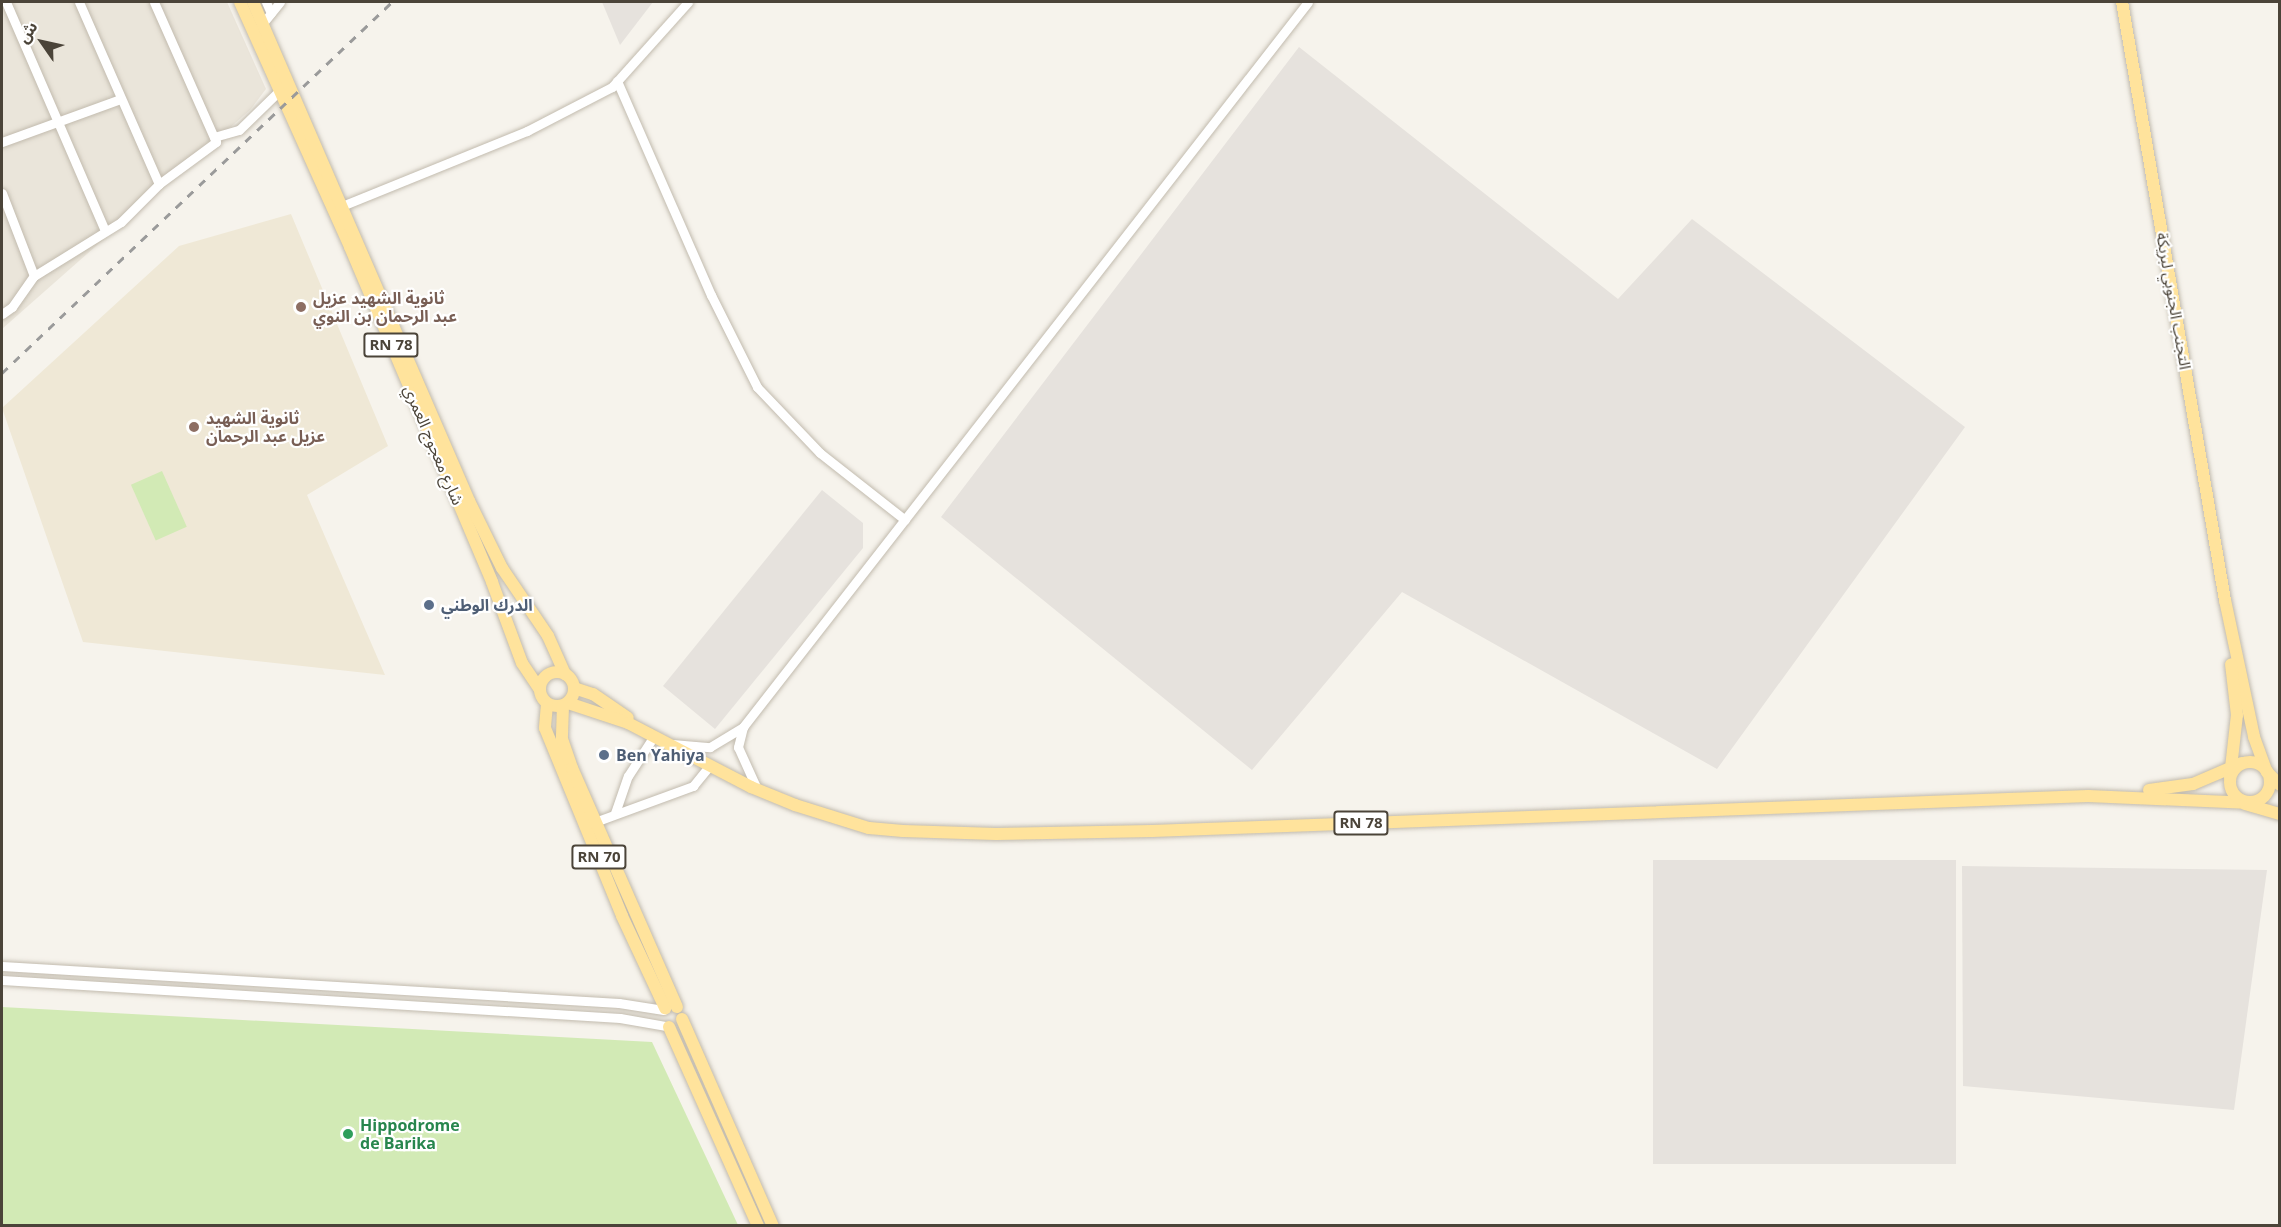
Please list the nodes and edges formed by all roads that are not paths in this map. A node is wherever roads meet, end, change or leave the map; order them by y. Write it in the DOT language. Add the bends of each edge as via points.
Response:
graph roads {
  1 [pos="6,2"];
  2 [pos="79,2"];
  3 [pos="154,2"];
  4 [pos="240,2"];
  5 [pos="253,2"];
  6 [pos="266,2"];
  7 [pos="280,2"];
  8 [pos="688,2"];
  9 [pos="1308,2"];
  10 [pos="2122,2"];
  11 [pos="271,13"];
  12 [pos="263,23"];
  13 [pos="617,81"];
  14 [pos="280,90"];
  15 [pos="120,99"];
  16 [pos="58,124"];
  17 [pos="214,137"];
  18 [pos="2,142"];
  19 [pos="159,183"];
  20 [pos="2,193"];
  21 [pos="342,206"];
  22 [pos="105,231"];
  23 [pos="34,276"];
  24 [pos="2,314"];
  25 [pos="905,520"];
  26 [pos="2225,600"];
  27 [pos="565,674"];
  28 [pos="574,688"];
  29 [pos="540,690"];
  30 [pos="547,704"];
  31 [pos="565,704"];
  32 [pos="743,727"];
  33 [pos="654,736"];
  34 [pos="672,744"];
  35 [pos="709,766"];
  36 [pos="2234,769"];
  37 [pos="2267,772"];
  38 [pos="2280,785"];
  39 [pos="758,790"];
  40 [pos="2088,796"];
  41 [pos="2244,802"];
  42 [pos="615,813"];
  43 [pos="2280,814"];
  44 [pos="591,823"];
  45 [pos="2,966"];
  46 [pos="2,980"];
  47 [pos="668,1009"];
  48 [pos="682,1019"];
  49 [pos="667,1027"];
  50 [pos="758,1226"];
  51 [pos="773,1226"];
  1 -- 16 [label="street"];
  2 -- 15 [label="street"];
  3 -- 17 [label="street"];
  4 -- 14 [label="main road, شارع معجوج العمري / RN 78"];
  5 -- 12 [label="main road, شارع معجوج العمري / RN 78"];
  6 -- 11 [label="street"];
  7 -- 11 [label="street"];
  8 -- 13 [label="street"];
  9 -- 25 [label="street"];
  10 -- 26 [label="main road, التجنب الجنوبي لبريكة"];
  11 -- 12 [label="street"];
  12 -- 21 [label="main road, شارع معجوج العمري / RN 78"];
  13 -- 21 [label="street" via="527,131"];
  13 -- 25 [label="street" via="711,295 757,387 820,453"];
  14 -- 17 [label="street" via="239,130"];
  14 -- 29 [label="main road, شارع معجوج العمري / RN 78" via="487,571 522,663"];
  15 -- 16 [label="street"];
  15 -- 19 [label="street"];
  16 -- 18 [label="street"];
  16 -- 22 [label="street"];
  17 -- 19 [label="street" via="216,142"];
  19 -- 22 [label="street" via="121,222"];
  20 -- 23 [label="street"];
  21 -- 27 [label="main road, شارع معجوج العمري / RN 78" via="469,501 502,568 548,636"];
  22 -- 23 [label="street"];
  23 -- 24 [label="street" via="12,307"];
  25 -- 32 [label="street"];
  26 -- 36 [label="main road, التجنب الجنوبي لبريكة" via="2237,716"];
  26 -- 37 [label="main road, التجنب الجنوبي لبريكة" via="2254,737"];
  27 -- 28 [label="main road"];
  27 -- 29 [label="main road" via="548,675"];
  28 -- 31 [label="main road"];
  28 -- 33 [label="main road, RN 78" via="592,694"];
  29 -- 30 [label="main road"];
  30 -- 31 [label="main road"];
  30 -- 44 [label="main road, RN 70" via="545,728"];
  31 -- 33 [label="main road, RN 78" via="628,723"];
  31 -- 44 [label="main road, RN 70" via="562,739"];
  32 -- 34 [label="street" via="710,747"];
  32 -- 39 [label="street" via="738,747"];
  33 -- 34 [label="main road, RN 78"];
  33 -- 42 [label="street" via="628,776"];
  34 -- 35 [label="main road, RN 78"];
  35 -- 39 [label="main road, RN 78"];
  35 -- 42 [label="street" via="693,786"];
  36 -- 37 [label="main road" via="2256,763"];
  36 -- 40 [label="main road" via="2193,784"];
  36 -- 41 [label="main road" via="2231,790"];
  37 -- 38 [label="main road"];
  37 -- 41 [label="main road" via="2267,792"];
  39 -- 40 [label="main road, RN 78" via="869,828 996,834"];
  40 -- 41 [label="main road"];
  41 -- 43 [label="main road"];
  42 -- 44 [label="street"];
  44 -- 47 [label="main road, RN 70"];
  45 -- 47 [label="street"];
  46 -- 49 [label="street" via="620,1018"];
  47 -- 48 [label="main road, RN 70"];
  47 -- 49 [label="main road, RN 70" via="661,1017"];
  48 -- 49 [label="main road" via="678,1025"];
  48 -- 51 [label="main road, RN 70"];
  49 -- 50 [label="main road, RN 70"];
}
